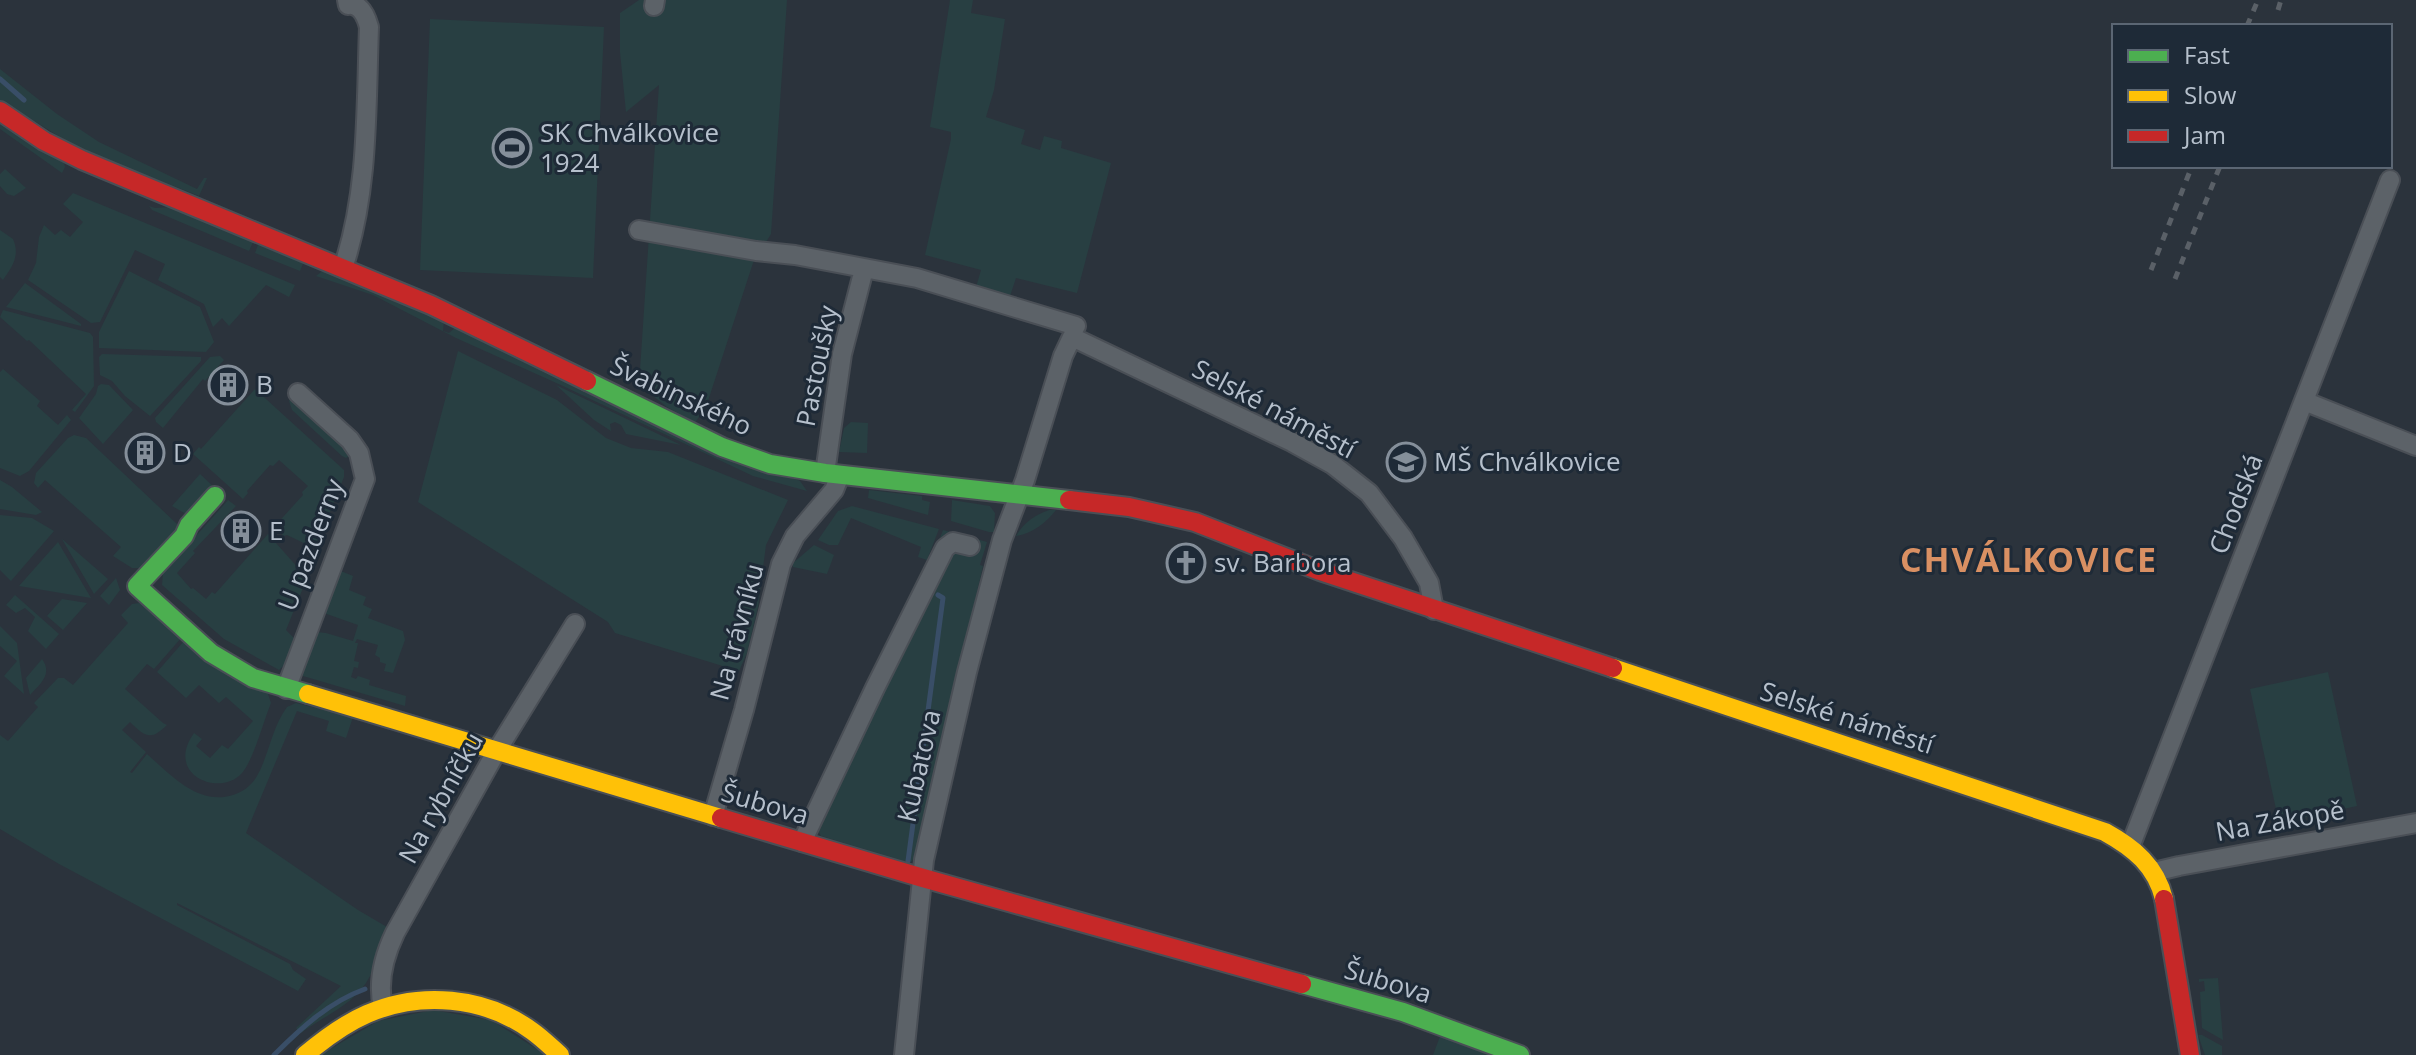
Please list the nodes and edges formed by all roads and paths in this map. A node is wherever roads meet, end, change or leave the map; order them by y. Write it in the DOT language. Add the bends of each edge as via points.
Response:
graph roads {
  1 [pos="347,0"];
  2 [pos="0,111"];
  3 [pos="2390,180"];
  4 [pos="639,230"];
  5 [pos="343,268"];
  6 [pos="864,269"];
  7 [pos="1074,332"];
  8 [pos="298,393"];
  9 [pos="2304,401"];
  10 [pos="2416,446"];
  11 [pos="832,474"];
  12 [pos="215,496"];
  13 [pos="1019,496"];
  14 [pos="970,546"];
  15 [pos="1434,610"];
  16 [pos="575,624"];
  17 [pos="286,689"];
  18 [pos="496,752"];
  19 [pos="713,816"];
  20 [pos="2416,823"];
  21 [pos="802,842"];
  22 [pos="2130,847"];
  23 [pos="2154,872"];
  24 [pos="923,878"];
  25 [pos="2172,950"];
  26 [pos="383,1007"];
  27 [pos="305,1055"];
  28 [pos="560,1055"];
  29 [pos="904,1055"];
  30 [pos="1520,1055"];
  31 [pos="2174,1055"];
  32 [pos="2190,1055"];
  1 -- 5 [label="street" via="362,11 369,27 363,168 357,222"];
  2 -- 5 [label="street, Švabinského" via="82,160"];
  3 -- 9 [label="street, Chodská"];
  4 -- 6 [label="street, Selské náměstí"];
  5 -- 11 [label="street, Švabinského" via="722,447 770,464"];
  6 -- 7 [label="street, Selské náměstí" via="917,278"];
  6 -- 11 [label="street, Pastoušky" via="842,354"];
  7 -- 13 [label="street, Kubatova"];
  7 -- 15 [label="street, Selské náměstí" via="1332,464 1369,493 1403,538 1429,583"];
  8 -- 17 [label="street, U pazderny" via="350,440 365,479"];
  9 -- 10 [label="street"];
  9 -- 22 [label="street, Chodská"];
  11 -- 13 [label="street, Švabinského"];
  11 -- 19 [label="street, Na trávníku" via="834,490 795,536 781,564"];
  12 -- 17 [label="street, Šubova" via="137,586 211,653 253,678"];
  13 -- 15 [label="street, Selské náměstí" via="1166,514"];
  13 -- 24 [label="street, Kubatova" via="967,672"];
  14 -- 21 [label="street" via="953,542 945,548"];
  15 -- 22 [label="street, Selské náměstí" via="2088,825"];
  16 -- 18 [label="street, Na rybníčku"];
  17 -- 18 [label="street, Šubova"];
  18 -- 19 [label="street, Šubova"];
  18 -- 26 [label="street, Na rybníčku" via="390,944 380,983"];
  19 -- 21 [label="street, Šubova"];
  20 -- 23 [label="street, Na Zákopě"];
  21 -- 24 [label="street, Šubova"];
  22 -- 23 [label="street, Selské náměstí"];
  23 -- 25 [label="street, Selské náměstí" via="2167,903"];
  24 -- 29 [label="street, Kubatova"];
  24 -- 30 [label="street, Šubova" via="1403,1012"];
  25 -- 31 [label="street, Selské náměstí"];
  25 -- 32 [label="street, Selské náměstí"];
  26 -- 27 [label="street" via="340,1027"];
  26 -- 28 [label="street" via="436,999 477,1004 524,1024"];
}
